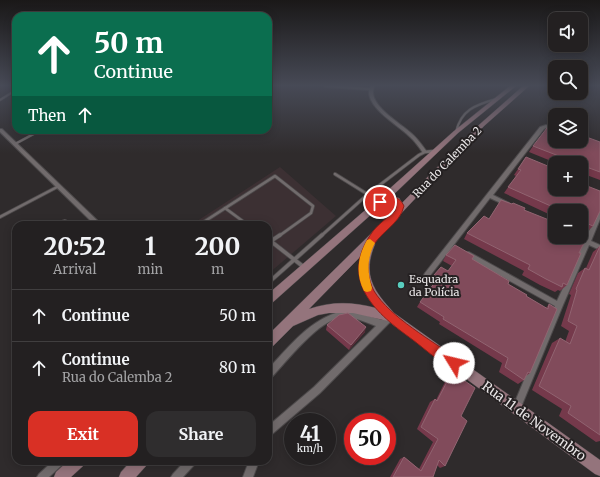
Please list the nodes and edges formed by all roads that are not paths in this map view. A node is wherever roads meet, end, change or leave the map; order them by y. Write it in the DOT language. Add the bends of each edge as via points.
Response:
graph roads {
  1 [pos="380,108"];
  2 [pos="486,108"];
  3 [pos="501,108"];
  4 [pos="548,127"];
  5 [pos="0,130"];
  6 [pos="34,134"];
  7 [pos="15,144"];
  8 [pos="436,151"];
  9 [pos="425,152"];
  10 [pos="518,158"];
  11 [pos="526,161"];
  12 [pos="335,174"];
  13 [pos="59,186"];
  14 [pos="368,194"];
  15 [pos="489,195"];
  16 [pos="380,202"];
  17 [pos="225,208"];
  18 [pos="515,208"];
  19 [pos="398,212"];
  20 [pos="600,213"];
  21 [pos="0,217"];
  22 [pos="95,221"];
  23 [pos="205,221"];
  24 [pos="243,221"];
  25 [pos="374,236"];
  26 [pos="272,239"];
  27 [pos="588,242"];
  28 [pos="272,243"];
  29 [pos="587,244"];
  30 [pos="450,245"];
  31 [pos="457,248"];
  32 [pos="600,248"];
  33 [pos="464,252"];
  34 [pos="294,259"];
  35 [pos="305,268"];
  36 [pos="427,275"];
  37 [pos="272,279"];
  38 [pos="272,297"];
  39 [pos="558,306"];
  40 [pos="386,321"];
  41 [pos="285,327"];
  42 [pos="272,339"];
  43 [pos="272,371"];
  44 [pos="516,408"];
  45 [pos="272,429"];
  46 [pos="56,465"];
  47 [pos="74,465"];
  48 [pos="76,465"];
  49 [pos="137,465"];
  50 [pos="188,465"];
  51 [pos="252,465"];
  52 [pos="600,469"];
  53 [pos="42,477"];
  54 [pos="61,477"];
  55 [pos="68,477"];
  56 [pos="126,477"];
  57 [pos="176,477"];
  58 [pos="248,477"];
  1 -- 9 [label="street" via="410,134"];
  2 -- 8 [label="main road, Rua do Calemba 2"];
  3 -- 19 [label="main road, Rua do Calemba 2"];
  4 -- 10 [label="street" via="542,128"];
  5 -- 7 [label="street"];
  6 -- 7 [label="lane"];
  7 -- 13 [label="street"];
  8 -- 9 [label="lane"];
  8 -- 16 [label="main road, Rua do Calemba 2"];
  9 -- 14 [label="lane"];
  10 -- 11 [label="street"];
  10 -- 15 [label="street"];
  12 -- 14 [label="lane"];
  13 -- 21 [label="lane"];
  13 -- 22 [label="street"];
  14 -- 16 [label="lane"];
  14 -- 34 [label="lane"];
  15 -- 18 [label="street"];
  15 -- 30 [label="street"];
  16 -- 19 [label="main road" via="396,200 400,206"];
  16 -- 35 [label="main road, Rua do Calemba 2"];
  17 -- 23 [label="lane"];
  17 -- 24 [label="lane"];
  17 -- 26 [label="lane" via="275,176 314,206 311,213"];
  19 -- 25 [label="main road, Rua do Calemba 2"];
  20 -- 27 [label="street"];
  25 -- 40 [label="main road" via="366,252 364,276 370,293"];
  25 -- 41 [label="main road, Rua do Calemba 2"];
  27 -- 32 [label="street"];
  28 -- 34 [label="lane"];
  29 -- 39 [label="street"];
  30 -- 31 [label="street"];
  30 -- 36 [label="street"];
  33 -- 39 [label="street"];
  34 -- 35 [label="lane"];
  34 -- 37 [label="lane"];
  35 -- 38 [label="main road, Rua do Calemba 2"];
  39 -- 44 [label="street"];
  40 -- 41 [label="main road" via="363,309 336,307 311,313"];
  40 -- 43 [label="street" via="344,314 333,316 319,324"];
  40 -- 44 [label="main road, Rua 11 de Novembro"];
  40 -- 45 [label="street" via="317,390"];
  41 -- 42 [label="main road, Rua do Calemba 2"];
  44 -- 52 [label="main road, Rua 11 de Novembro"];
  46 -- 53 [label="street"];
  47 -- 54 [label="main road"];
  48 -- 55 [label="main road"];
  49 -- 56 [label="main road"];
  50 -- 57 [label="street"];
  51 -- 58 [label="street"];
}
